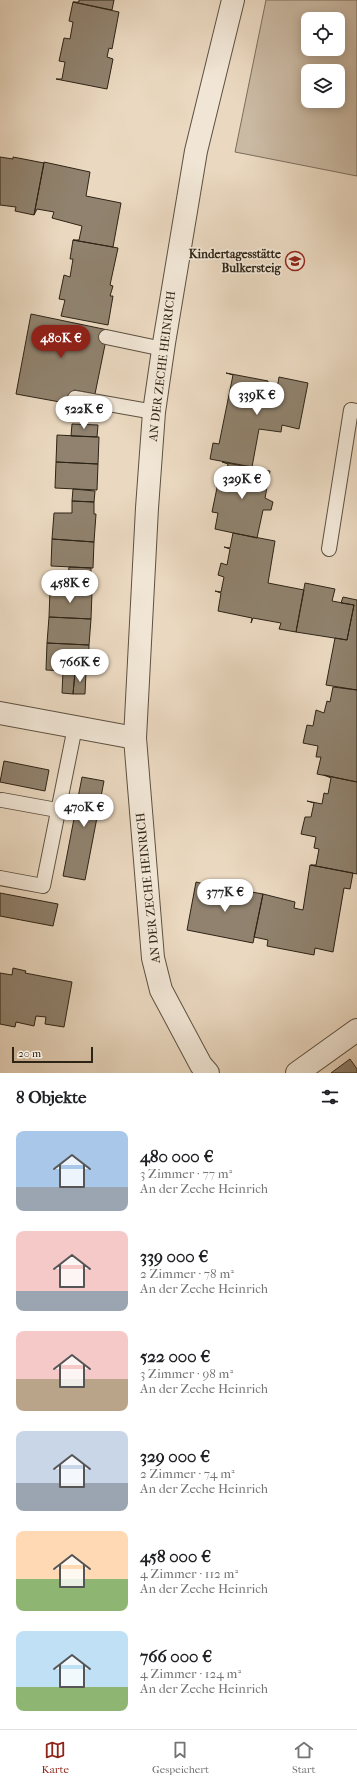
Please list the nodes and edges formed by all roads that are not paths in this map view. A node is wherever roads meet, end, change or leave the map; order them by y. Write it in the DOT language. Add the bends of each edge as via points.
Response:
graph roads {
  1 [pos="233,0"];
  2 [pos="106,337"];
  3 [pos="163,349"];
  4 [pos="75,398"];
  5 [pos="354,411"];
  6 [pos="154,412"];
  7 [pos="329,549"];
  8 [pos="0,713"];
  9 [pos="75,727"];
  10 [pos="135,738"];
  11 [pos="2,800"];
  12 [pos="57,810"];
  13 [pos="0,878"];
  14 [pos="357,1030"];
  15 [pos="208,1073"];
  16 [pos="297,1073"];
  1 -- 3 [label="street, AN DER ZECHE HEINRICH" via="196,151"];
  2 -- 3 [label="lane"];
  3 -- 6 [label="street, AN DER ZECHE HEINRICH"];
  4 -- 6 [label="lane"];
  5 -- 7 [label="lane"];
  6 -- 10 [label="street, AN DER ZECHE HEINRICH"];
  8 -- 9 [label="street"];
  9 -- 10 [label="street"];
  9 -- 12 [label="lane"];
  10 -- 15 [label="street, AN DER ZECHE HEINRICH" via="153,958 161,990 201,1065"];
  11 -- 12 [label="lane"];
  12 -- 13 [label="lane" via="43,886"];
  14 -- 16 [label="street"];
}
